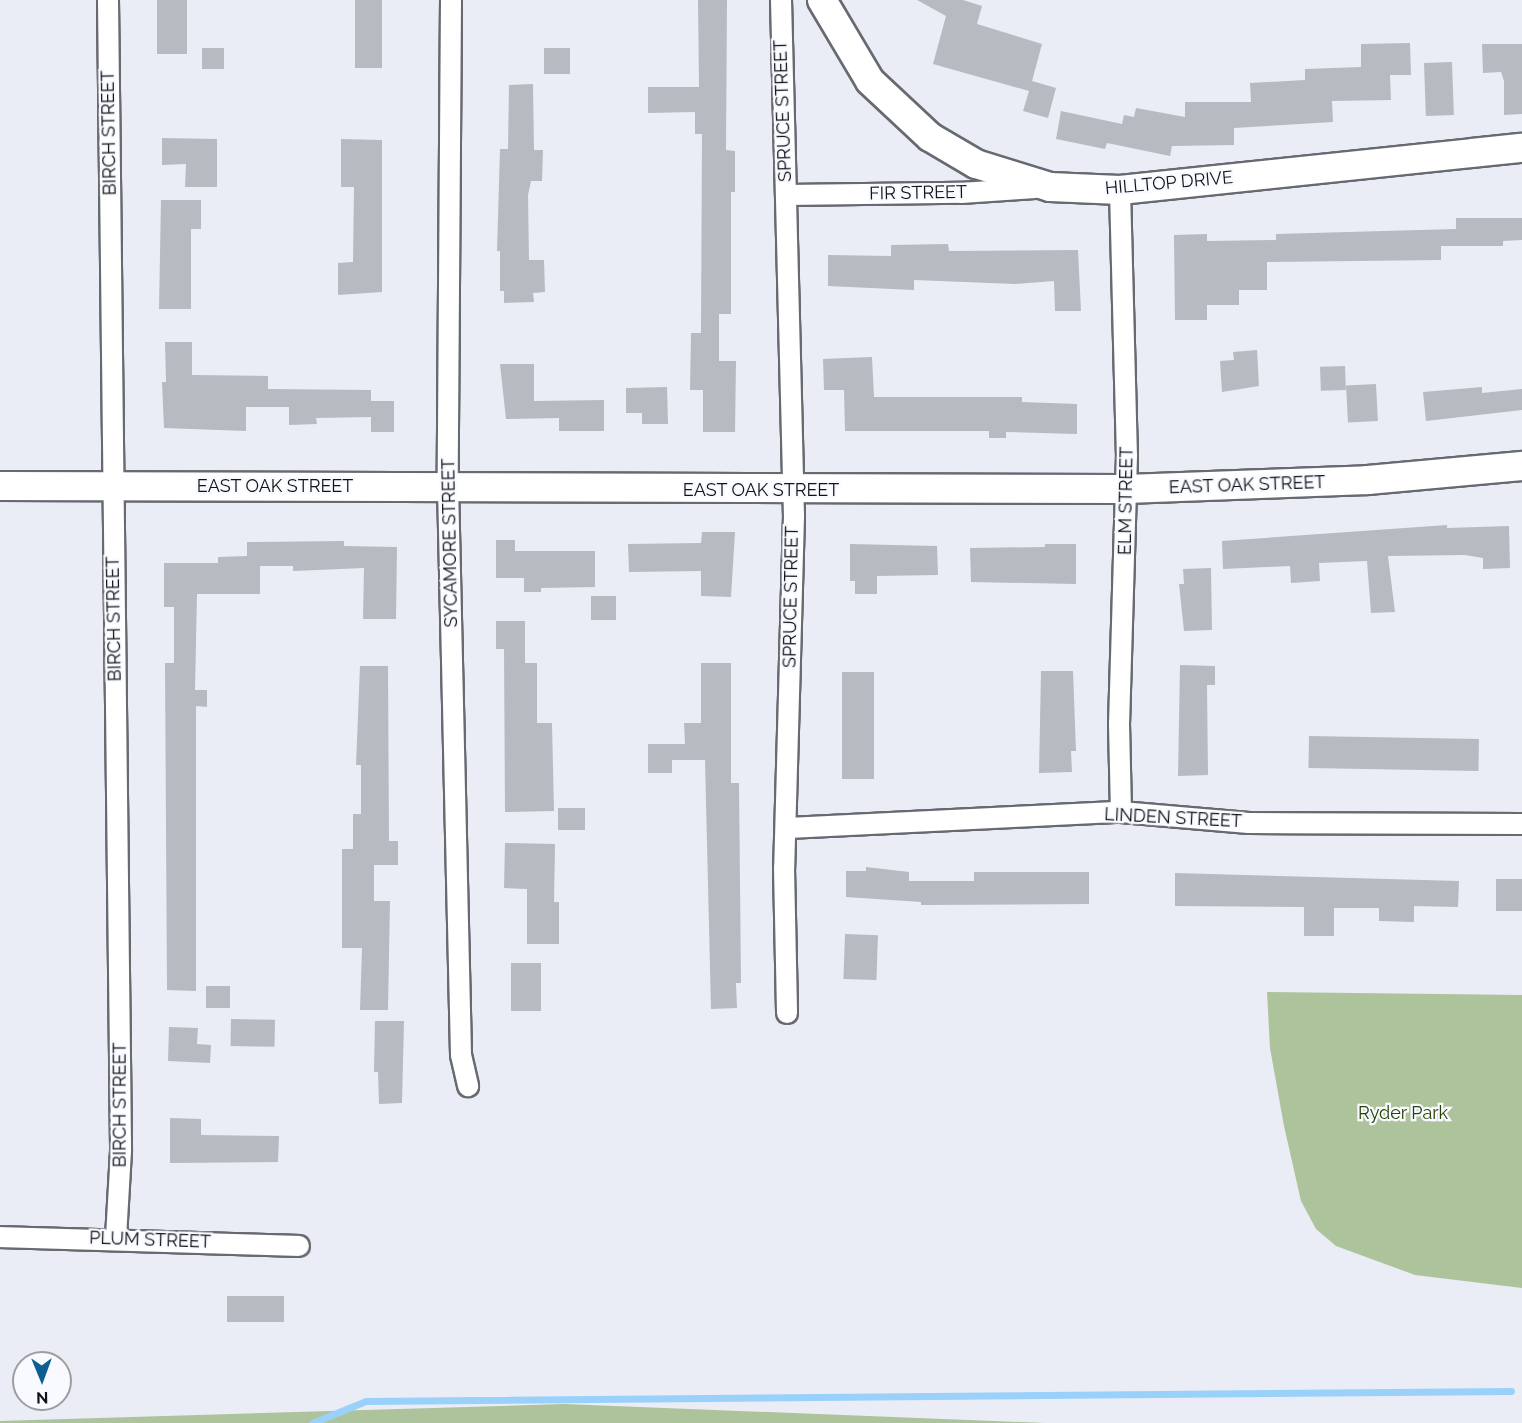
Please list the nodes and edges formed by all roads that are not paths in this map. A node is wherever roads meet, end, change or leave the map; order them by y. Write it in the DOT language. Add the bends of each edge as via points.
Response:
graph roads {
  1 [pos="108,0"];
  2 [pos="451,0"];
  3 [pos="781,0"];
  4 [pos="822,0"];
  5 [pos="1522,148"];
  6 [pos="1050,187"];
  7 [pos="1120,190"];
  8 [pos="786,195"];
  9 [pos="1522,466"];
  10 [pos="0,486"];
  11 [pos="112,486"];
  12 [pos="448,486"];
  13 [pos="1126,489"];
  14 [pos="792,490"];
  15 [pos="1121,812"];
  16 [pos="1522,824"];
  17 [pos="788,828"];
  18 [pos="787,1013"];
  19 [pos="468,1086"];
  20 [pos="0,1237"];
  21 [pos="116,1239"];
  22 [pos="299,1246"];
  1 -- 11 [label="street, BIRCH STREET"];
  2 -- 12 [label="street, SYCAMORE STREET"];
  3 -- 8 [label="street, SPRUCE STREET"];
  4 -- 6 [label="street, HILLTOP DRIVE" via="870,81 930,137 976,164"];
  5 -- 7 [label="street, HILLTOP DRIVE"];
  6 -- 7 [label="street, HILLTOP DRIVE"];
  6 -- 8 [label="street, FIR STREET" via="961,193"];
  7 -- 13 [label="street, ELM STREET"];
  8 -- 14 [label="street, SPRUCE STREET"];
  9 -- 13 [label="street, EAST OAK STREET" via="1368,480"];
  10 -- 11 [label="street, EAST OAK STREET"];
  11 -- 12 [label="street, EAST OAK STREET"];
  11 -- 21 [label="street, BIRCH STREET" via="121,1140"];
  12 -- 14 [label="street, EAST OAK STREET"];
  12 -- 19 [label="street, SYCAMORE STREET" via="461,1054"];
  13 -- 14 [label="street, EAST OAK STREET"];
  13 -- 15 [label="street, ELM STREET" via="1119,724"];
  14 -- 17 [label="street, SPRUCE STREET"];
  15 -- 16 [label="street, LINDEN STREET" via="1249,822"];
  15 -- 17 [label="street, LINDEN STREET"];
  17 -- 18 [label="street, SPRUCE STREET" via="784,868"];
  20 -- 21 [label="street, PLUM STREET"];
  21 -- 22 [label="street, PLUM STREET"];
}
